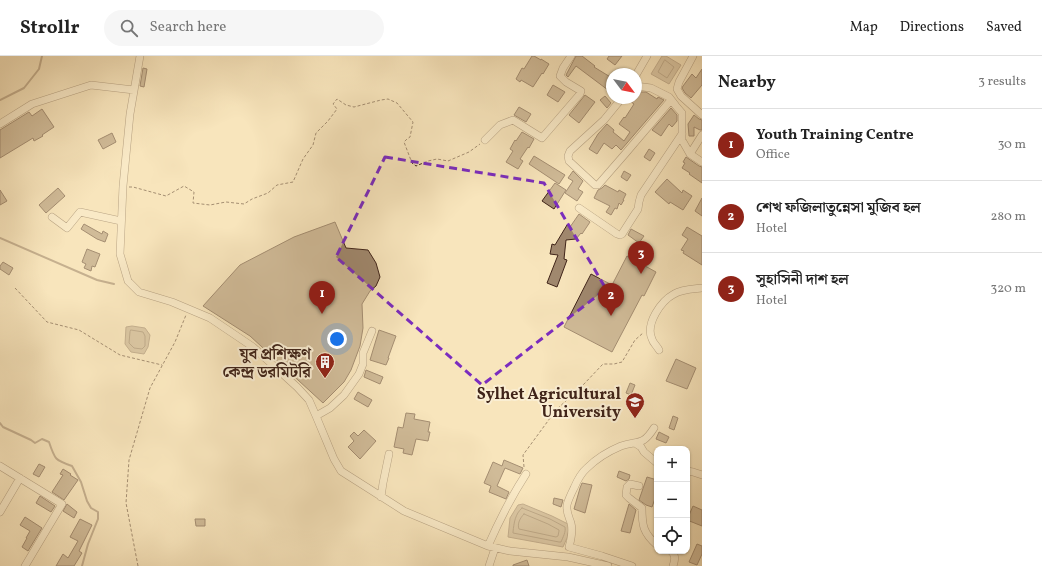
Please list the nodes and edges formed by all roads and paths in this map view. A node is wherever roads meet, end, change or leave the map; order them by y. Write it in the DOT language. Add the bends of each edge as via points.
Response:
graph roads {
  1 [pos="140,56"];
  2 [pos="571,56"];
  3 [pos="647,56"];
  4 [pos="693,56"];
  5 [pos="640,68"];
  6 [pos="642,87"];
  7 [pos="134,90"];
  8 [pos="671,100"];
  9 [pos="617,104"];
  10 [pos="702,115"];
  11 [pos="0,124"];
  12 [pos="682,134"];
  13 [pos="702,136"];
  14 [pos="485,140"];
  15 [pos="690,154"];
  16 [pos="702,162"];
  17 [pos="123,186"];
  18 [pos="579,208"];
  19 [pos="52,217"];
  20 [pos="121,221"];
  21 [pos="15,288"];
  22 [pos="702,288"];
  23 [pos="188,309"];
  24 [pos="649,328"];
  25 [pos="372,331"];
  26 [pos="659,350"];
  27 [pos="163,365"];
  28 [pos="316,416"];
  29 [pos="654,428"];
  30 [pos="635,443"];
  31 [pos="389,454"];
  32 [pos="654,460"];
  33 [pos="0,466"];
  34 [pos="690,472"];
  35 [pos="526,474"];
  36 [pos="702,476"];
  37 [pos="20,478"];
  38 [pos="639,486"];
  39 [pos="382,497"];
  40 [pos="0,512"];
  41 [pos="654,542"];
  42 [pos="492,547"];
  43 [pos="673,554"];
  44 [pos="25,566"];
  45 [pos="138,566"];
  46 [pos="490,566"];
  47 [pos="608,566"];
  48 [pos="632,566"];
  49 [pos="673,566"];
  1 -- 7 [label="street"];
  2 -- 14 [label="street" via="560,76 581,90 580,94 542,138 513,120 500,125"];
  3 -- 5 [label="street"];
  4 -- 10 [label="street" via="677,89"];
  6 -- 8 [label="street" via="651,88"];
  7 -- 11 [label="street" via="91,85 32,104"];
  7 -- 17 [label="street"];
  8 -- 9 [label="street" via="598,185 595,185 569,161 568,156 570,150 604,120"];
  8 -- 12 [label="street" via="682,113"];
  12 -- 15 [label="street" via="682,140"];
  12 -- 18 [label="street" via="641,195 638,209 622,234 617,234"];
  13 -- 15 [label="street"];
  14 -- 17 [label="path" via="469,152 448,162 437,159 416,166 412,164 404,142 410,137 413,122 397,103 388,99 354,107 337,99 333,104 337,109 316,133 313,146 303,159 293,182 277,185 268,193 244,204 193,203 194,192 184,186 166,196"];
  15 -- 16 [label="street"];
  17 -- 20 [label="street"];
  19 -- 20 [label="street" via="67,228 80,212"];
  20 -- 23 [label="street" via="120,254 128,281 139,292"];
  21 -- 27 [label="path" via="47,322 79,330 120,355"];
  22 -- 24 [label="street" via="674,294 663,304"];
  23 -- 27 [label="path"];
  23 -- 28 [label="street" via="210,318 253,347 309,400"];
  24 -- 26 [label="street" via="651,339"];
  24 -- 35 [label="path" via="635,340 622,362 603,364 556,410 523,455"];
  25 -- 28 [label="street" via="358,374 344,395"];
  27 -- 45 [label="path" via="150,388 129,460 126,503"];
  28 -- 39 [label="street" via="341,471"];
  29 -- 30 [label="street" via="648,438"];
  30 -- 32 [label="street"];
  30 -- 48 [label="street" via="609,452 587,468 579,478 566,507 572,530 569,547"];
  31 -- 39 [label="street"];
  33 -- 37 [label="street"];
  34 -- 36 [label="street"];
  35 -- 42 [label="street" via="495,529"];
  37 -- 40 [label="street"];
  37 -- 44 [label="street" via="62,504"];
  38 -- 41 [label="street" via="630,484 626,495 642,508 644,529"];
  39 -- 42 [label="street" via="404,511"];
  42 -- 46 [label="street"];
  42 -- 47 [label="street" via="568,557"];
  43 -- 49 [label="street"];
}
